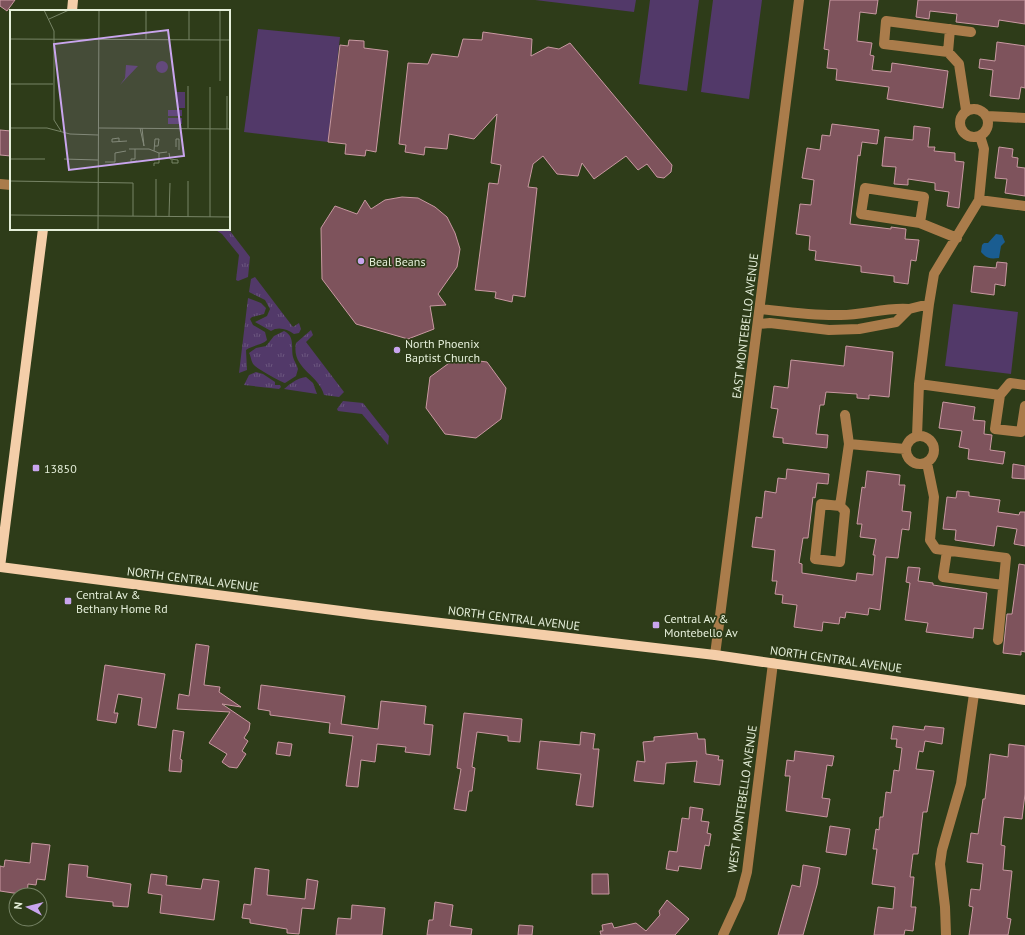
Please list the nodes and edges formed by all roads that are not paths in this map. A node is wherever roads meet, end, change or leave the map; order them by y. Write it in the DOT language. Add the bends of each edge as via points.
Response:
graph roads {
  1 [pos="73,0"];
  2 [pos="799,0"];
  3 [pos="72,10"];
  4 [pos="950,29"];
  5 [pos="971,32"];
  6 [pos="948,52"];
  7 [pos="966,110"];
  8 [pos="987,116"];
  9 [pos="1025,118"];
  10 [pos="980,136"];
  11 [pos="0,184"];
  12 [pos="10,185"];
  13 [pos="979,200"];
  14 [pos="1025,206"];
  15 [pos="920,223"];
  16 [pos="43,230"];
  17 [pos="956,238"];
  18 [pos="929,304"];
  19 [pos="760,309"];
  20 [pos="909,309"];
  21 [pos="758,324"];
  22 [pos="919,384"];
  23 [pos="1024,387"];
  24 [pos="1000,395"];
  25 [pos="1025,406"];
  26 [pos="846,415"];
  27 [pos="917,436"];
  28 [pos="849,444"];
  29 [pos="905,449"];
  30 [pos="927,463"];
  31 [pos="840,506"];
  32 [pos="947,551"];
  33 [pos="0,567"];
  34 [pos="1003,585"];
  35 [pos="998,640"];
  36 [pos="715,655"];
  37 [pos="774,663"];
  38 [pos="974,694"];
  39 [pos="1025,700"];
  40 [pos="723,935"];
  41 [pos="946,935"];
  1 -- 3 [label="main road"];
  2 -- 19 [label="street, EAST MONTEBELLO AVENUE"];
  4 -- 5 [label="street"];
  4 -- 6 [label="street"];
  4 -- 6 [label="street" via="886,21 884,44"];
  6 -- 7 [label="street" via="959,64"];
  7 -- 8 [label="street" via="980,110"];
  7 -- 10 [label="street" via="959,123 962,132 970,137"];
  8 -- 9 [label="street"];
  8 -- 10 [label="street" via="986,130"];
  10 -- 13 [label="street" via="984,149"];
  11 -- 12 [label="street"];
  13 -- 14 [label="street"];
  13 -- 17 [label="street"];
  15 -- 15 [label="street" via="861,214 865,188 924,198"];
  15 -- 17 [label="street"];
  16 -- 33 [label="main road"];
  17 -- 18 [label="street" via="934,274"];
  18 -- 20 [label="street"];
  18 -- 22 [label="street"];
  19 -- 20 [label="street" via="822,316 894,308"];
  19 -- 21 [label="street, EAST MONTEBELLO AVENUE"];
  20 -- 21 [label="street" via="896,322 859,329 829,330 770,323"];
  21 -- 36 [label="street, EAST MONTEBELLO AVENUE"];
  22 -- 24 [label="street"];
  22 -- 27 [label="street"];
  23 -- 24 [label="street" via="1010,383"];
  24 -- 25 [label="street" via="995,429 1021,432"];
  26 -- 28 [label="street"];
  27 -- 29 [label="street" via="909,441"];
  27 -- 30 [label="street" via="926,437 933,444 934,454"];
  28 -- 29 [label="street"];
  28 -- 31 [label="street"];
  29 -- 30 [label="street" via="911,462 919,465"];
  30 -- 32 [label="street" via="934,497 930,540 936,549"];
  31 -- 31 [label="street" via="845,511 840,562 815,559 821,504"];
  32 -- 34 [label="street" via="1006,558"];
  32 -- 34 [label="street" via="943,577"];
  33 -- 36 [label="main road, NORTH CENTRAL AVENUE" via="372,615"];
  34 -- 35 [label="street"];
  36 -- 37 [label="main road, NORTH CENTRAL AVENUE"];
  37 -- 38 [label="main road, NORTH CENTRAL AVENUE"];
  37 -- 40 [label="street, WEST MONTEBELLO AVENUE" via="747,872 740,898"];
  38 -- 39 [label="main road, NORTH CENTRAL AVENUE"];
  38 -- 41 [label="street" via="961,784 940,864"];
}
